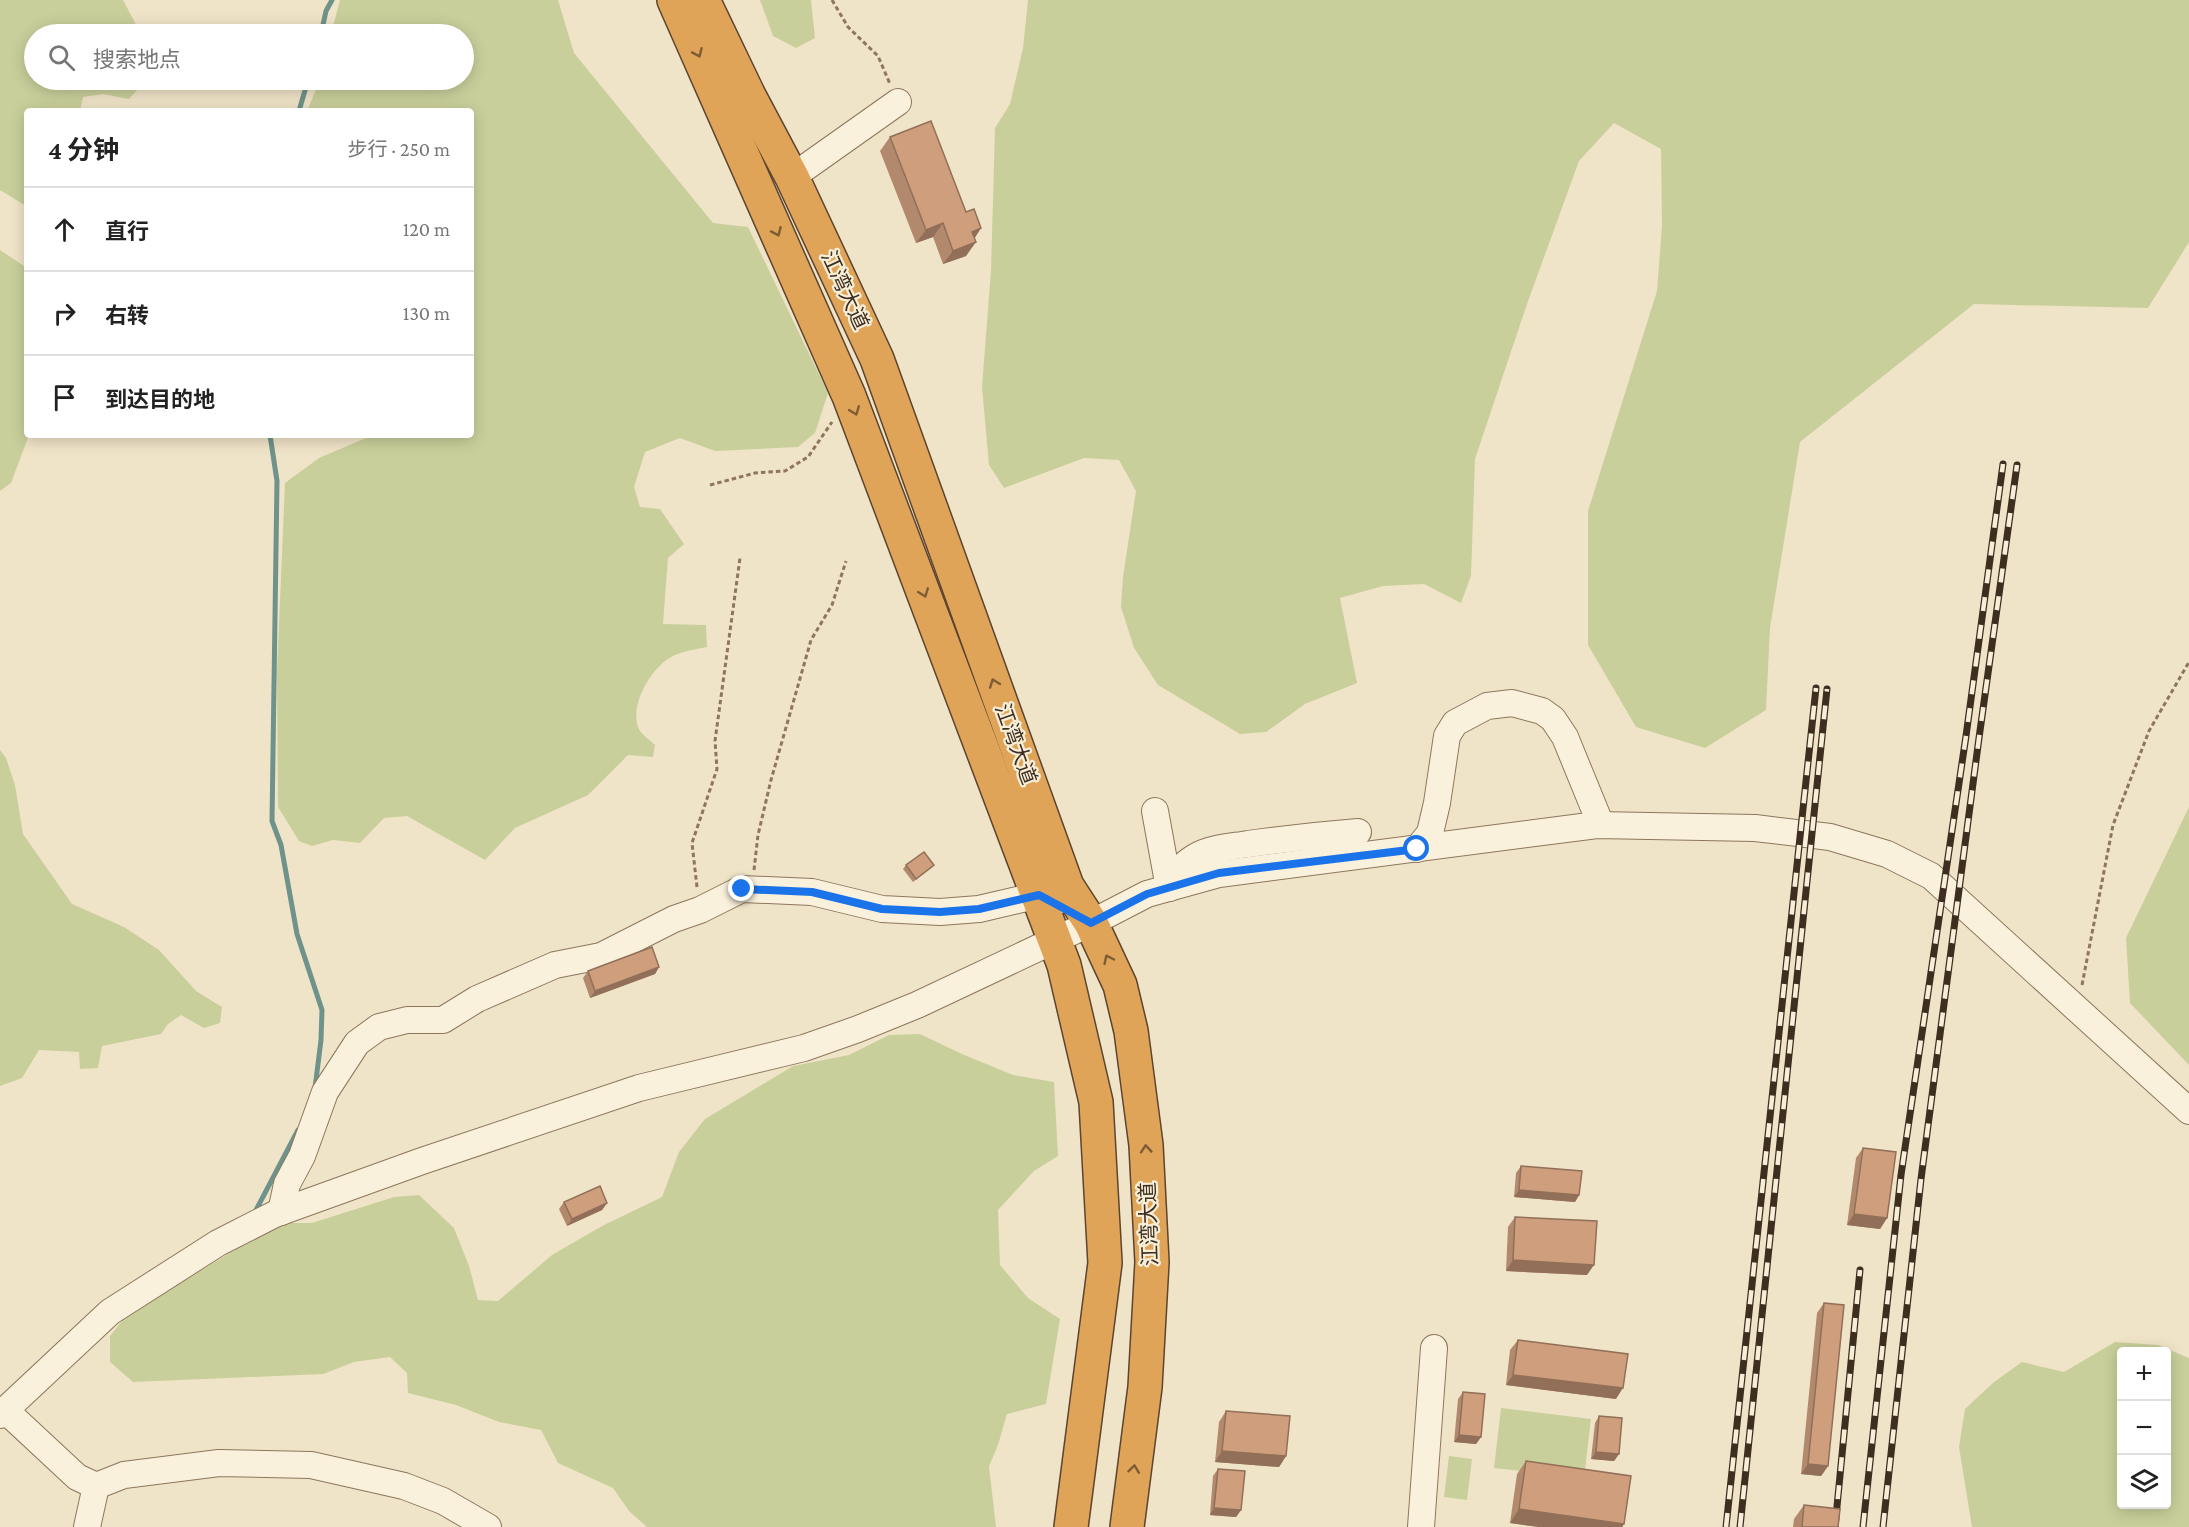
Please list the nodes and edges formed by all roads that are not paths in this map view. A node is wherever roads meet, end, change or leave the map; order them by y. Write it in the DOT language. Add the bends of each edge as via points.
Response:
graph roads {
  1 [pos="675,0"];
  2 [pos="703,0"];
  3 [pos="898,102"];
  4 [pos="792,177"];
  5 [pos="1155,811"];
  6 [pos="1602,825"];
  7 [pos="1358,832"];
  8 [pos="1417,849"];
  9 [pos="1169,888"];
  10 [pos="1039,895"];
  11 [pos="1091,923"];
  12 [pos="1054,940"];
  13 [pos="2189,1111"];
  14 [pos="281,1212"];
  15 [pos="1434,1348"];
  16 [pos="2,1412"];
  17 [pos="96,1486"];
  18 [pos="87,1527"];
  19 [pos="488,1527"];
  20 [pos="1071,1527"];
  21 [pos="1127,1527"];
  22 [pos="1421,1527"];
  1 -- 10 [label="highway, 江湾大道, one-way" via="849,396"];
  2 -- 4 [label="highway, 江湾大道"];
  3 -- 4 [label="street"];
  11 -- 4 [label="highway, 江湾大道, one-way" via="1067,886 877,359"];
  5 -- 9 [label="street"];
  6 -- 8 [label="street"];
  6 -- 8 [label="street" via="1565,737 1553,719 1542,711 1512,703 1487,706 1455,723 1447,736 1430,833"];
  6 -- 13 [label="street" via="1755,828 1830,837 1887,854 1931,876"];
  7 -- 9 [label="street" via="1216,849 1181,867"];
  8 -- 9 [label="street" via="1219,873"];
  9 -- 11 [label="street" via="1147,894"];
  10 -- 11 [label="street"];
  10 -- 12 [label="highway, 江湾大道"];
  10 -- 14 [label="street" via="979,909 940,912 882,909 812,892 742,889 601,956 555,965 477,999 443,1020 407,1020 379,1028 357,1043 325,1092 302,1156 287,1184"];
  11 -- 12 [label="street"];
  21 -- 11 [label="highway, 江湾大道, one-way" via="1145,1388 1152,1262 1146,1145 1131,1031 1120,985"];
  12 -- 14 [label="street" via="917,1005 804,1048 639,1088"];
  12 -- 20 [label="highway, 江湾大道" via="1064,965 1096,1102 1105,1263"];
  14 -- 16 [label="street" via="218,1243 110,1312"];
  15 -- 22 [label="street"];
  16 -- 17 [label="street" via="77,1477"];
  17 -- 18 [label="street"];
  17 -- 19 [label="street" via="124,1475 219,1464 311,1465 404,1486 443,1501"];
}
